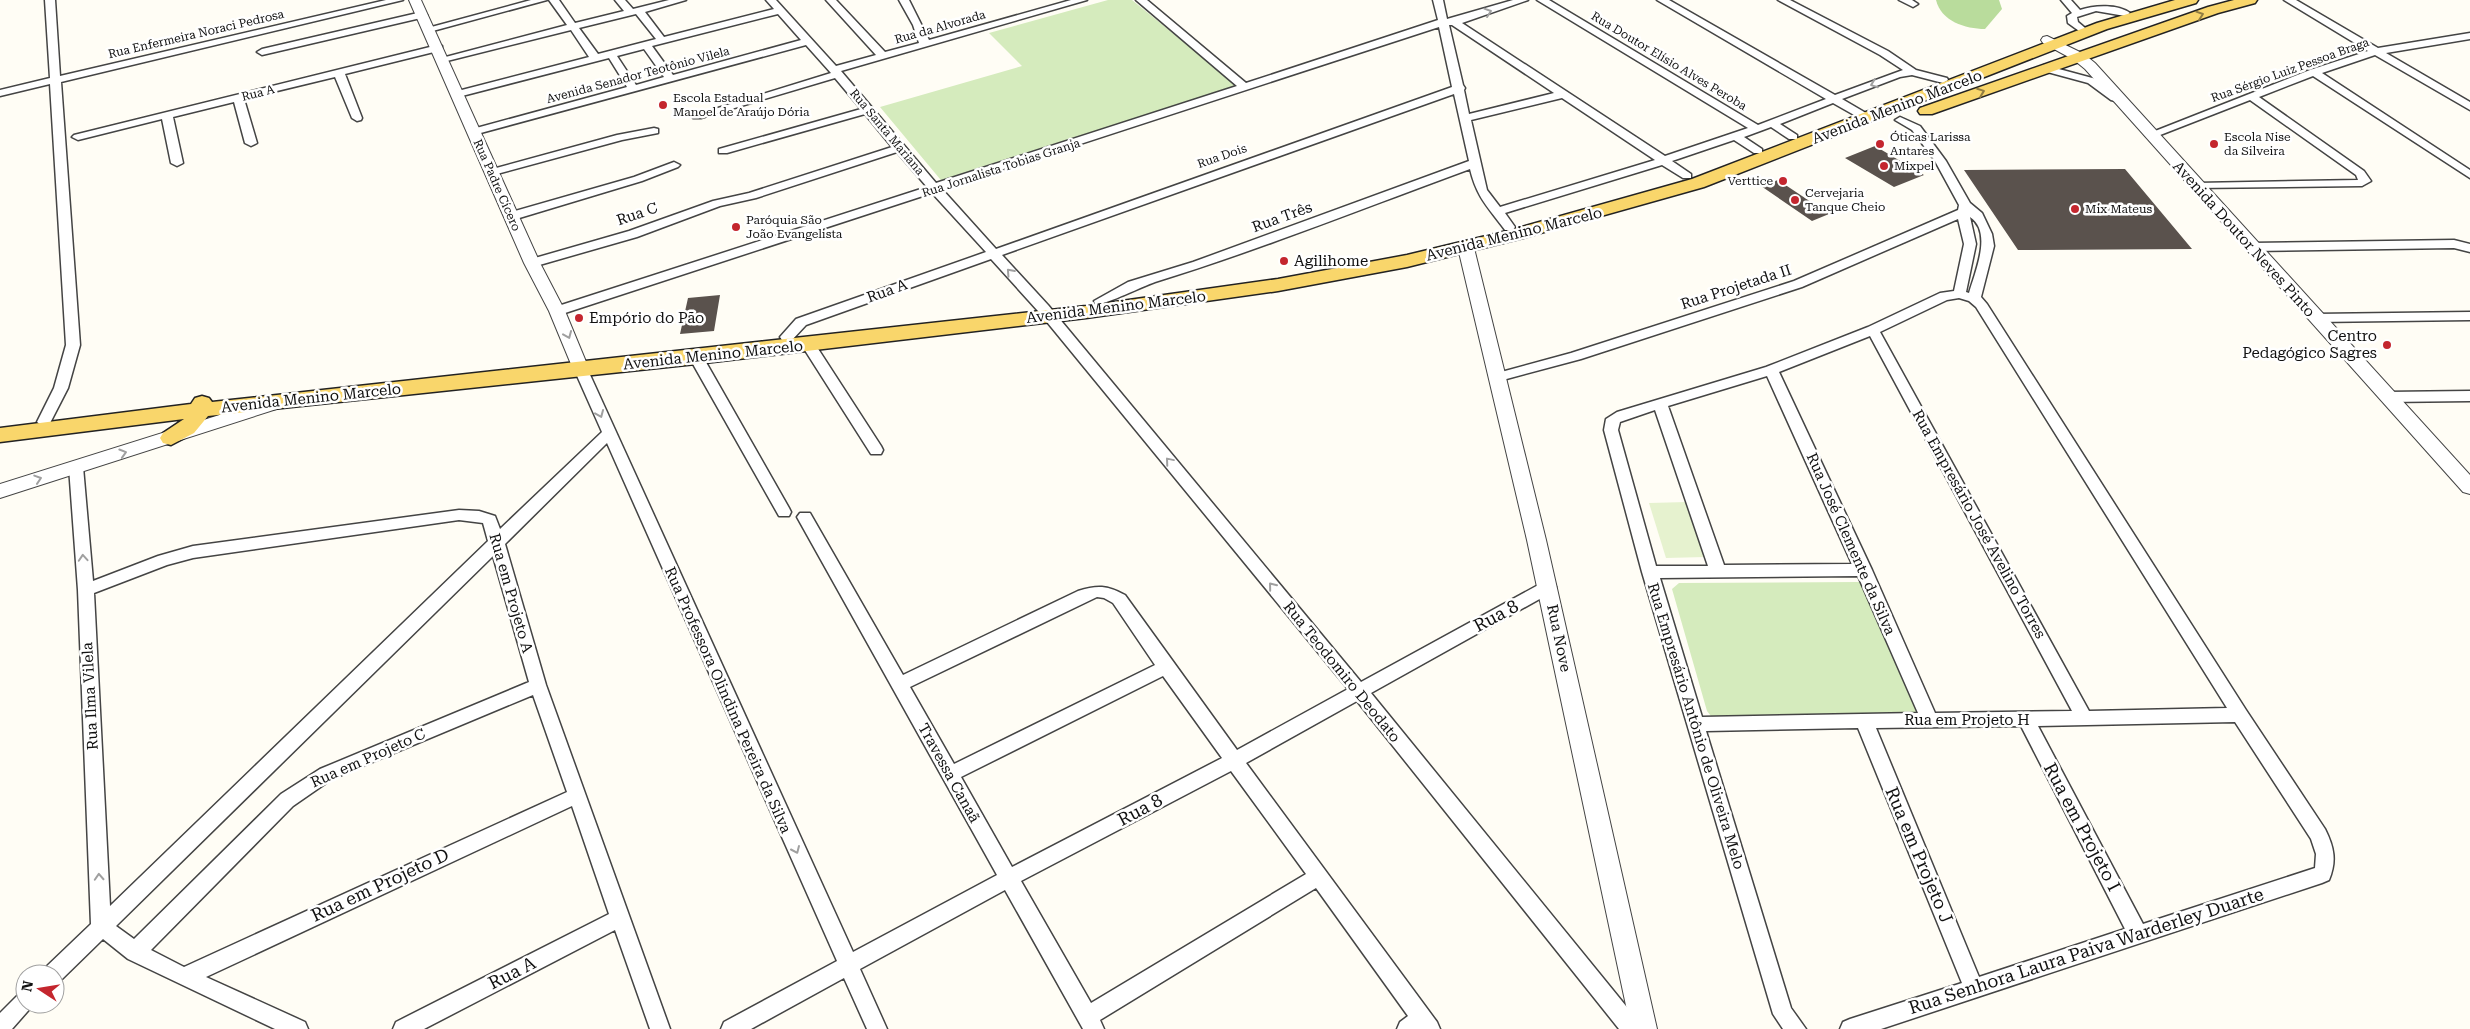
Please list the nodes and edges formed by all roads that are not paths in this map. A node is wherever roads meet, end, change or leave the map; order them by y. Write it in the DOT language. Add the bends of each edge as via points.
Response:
graph roads {
  1 [pos="50,0"];
  2 [pos="398,0"];
  3 [pos="414,0"];
  4 [pos="542,0"];
  5 [pos="554,0"];
  6 [pos="620,0"];
  7 [pos="681,0"];
  8 [pos="771,0"];
  9 [pos="831,0"];
  10 [pos="904,0"];
  11 [pos="1043,0"];
  12 [pos="1082,0"];
  13 [pos="1141,0"];
  14 [pos="1438,0"];
  15 [pos="1490,0"];
  16 [pos="1523,0"];
  17 [pos="1542,0"];
  18 [pos="1662,0"];
  19 [pos="1783,0"];
  20 [pos="2066,0"];
  21 [pos="2169,0"];
  22 [pos="2191,0"];
  23 [pos="2250,0"];
  24 [pos="2289,0"];
  25 [pos="1052,8"];
  26 [pos="780,10"];
  27 [pos="634,12"];
  28 [pos="2078,13"];
  29 [pos="2126,13"];
  30 [pos="422,15"];
  31 [pos="1446,20"];
  32 [pos="2102,26"];
  33 [pos="574,27"];
  34 [pos="2166,27"];
  35 [pos="429,28"];
  36 [pos="1388,30"];
  37 [pos="2081,33"];
  38 [pos="2470,36"];
  39 [pos="1399,38"];
  40 [pos="2456,38"];
  41 [pos="662,41"];
  42 [pos="809,41"];
  43 [pos="2052,42"];
  44 [pos="925,44"];
  45 [pos="647,46"];
  46 [pos="2470,46"];
  47 [pos="262,52"];
  48 [pos="2378,52"];
  49 [pos="441,54"];
  50 [pos="612,55"];
  51 [pos="883,56"];
  52 [pos="2080,57"];
  53 [pos="596,59"];
  54 [pos="2044,68"];
  55 [pos="836,72"];
  56 [pos="1912,72"];
  57 [pos="2314,72"];
  58 [pos="339,73"];
  59 [pos="57,79"];
  60 [pos="671,79"];
  61 [pos="1943,80"];
  62 [pos="1246,88"];
  63 [pos="1460,88"];
  64 [pos="634,89"];
  65 [pos="0,93"];
  66 [pos="458,94"];
  67 [pos="1564,94"];
  68 [pos="2251,96"];
  69 [pos="238,98"];
  70 [pos="1836,99"];
  71 [pos="1960,100"];
  72 [pos="1904,104"];
  73 [pos="2470,107"];
  74 [pos="868,110"];
  75 [pos="2129,111"];
  76 [pos="167,115"];
  77 [pos="1866,115"];
  78 [pos="698,116"];
  79 [pos="357,118"];
  80 [pos="1465,118"];
  81 [pos="1900,120"];
  82 [pos="1772,123"];
  83 [pos="1757,129"];
  84 [pos="654,131"];
  85 [pos="473,132"];
  86 [pos="2151,134"];
  87 [pos="1735,136"];
  88 [pos="1793,137"];
  89 [pos="78,138"];
  90 [pos="252,143"];
  91 [pos="899,148"];
  92 [pos="724,151"];
  93 [pos="1758,151"];
  94 [pos="1665,160"];
  95 [pos="1475,163"];
  96 [pos="177,164"];
  97 [pos="674,165"];
  98 [pos="493,172"];
  99 [pos="2470,175"];
  100 [pos="1687,176"];
  101 [pos="2197,186"];
  102 [pos="936,189"];
  103 [pos="1968,210"];
  104 [pos="1496,212"];
  105 [pos="512,216"];
  106 [pos="1555,224"];
  107 [pos="1586,226"];
  108 [pos="1508,227"];
  109 [pos="1969,232"];
  110 [pos="1986,234"];
  111 [pos="2252,246"];
  112 [pos="2465,246"];
  113 [pos="993,252"];
  114 [pos="1467,252"];
  115 [pos="532,263"];
  116 [pos="1966,296"];
  117 [pos="1100,302"];
  118 [pos="558,311"];
  119 [pos="1046,312"];
  120 [pos="2470,316"];
  121 [pos="2316,318"];
  122 [pos="1873,330"];
  123 [pos="787,337"];
  124 [pos="808,344"];
  125 [pos="696,357"];
  126 [pos="579,364"];
  127 [pos="1770,370"];
  128 [pos="1499,377"];
  129 [pos="2470,396"];
  130 [pos="2387,397"];
  131 [pos="286,400"];
  132 [pos="1660,404"];
  133 [pos="202,406"];
  134 [pos="44,422"];
  135 [pos="0,428"];
  136 [pos="608,434"];
  137 [pos="0,435"];
  138 [pos="171,438"];
  139 [pos="876,450"];
  140 [pos="76,467"];
  141 [pos="2470,486"];
  142 [pos="0,491"];
  143 [pos="784,512"];
  144 [pos="805,517"];
  145 [pos="496,546"];
  146 [pos="1864,570"];
  147 [pos="1718,571"];
  148 [pos="1650,572"];
  149 [pos="1548,587"];
  150 [pos="86,590"];
  151 [pos="1166,667"];
  152 [pos="899,684"];
  153 [pos="538,685"];
  154 [pos="1359,691"];
  155 [pos="2240,715"];
  156 [pos="1929,718"];
  157 [pos="2085,719"];
  158 [pos="2026,720"];
  159 [pos="1864,721"];
  160 [pos="1695,724"];
  161 [pos="1235,760"];
  162 [pos="950,774"];
  163 [pos="578,795"];
  164 [pos="1318,877"];
  165 [pos="1009,878"];
  166 [pos="622,917"];
  167 [pos="101,926"];
  168 [pos="2138,934"];
  169 [pos="135,952"];
  170 [pos="63,964"];
  171 [pos="847,965"];
  172 [pos="184,977"];
  173 [pos="1974,988"];
  174 [pos="15,1012"];
  175 [pos="1091,1023"];
  176 [pos="1420,1026"];
  177 [pos="0,1027"];
  178 [pos="1793,1027"];
  179 [pos="298,1029"];
  180 [pos="403,1029"];
  181 [pos="660,1029"];
  182 [pos="731,1029"];
  183 [pos="877,1029"];
  184 [pos="1632,1029"];
  185 [pos="1644,1029"];
  186 [pos="1850,1029"];
  1 -- 59 [label="street"];
  2 -- 59 [label="street, Rua Enfermeira Noraci Pedrosa" via="166,51"];
  3 -- 30 [label="street, Rua Padre Cícero"];
  4 -- 35 [label="street"];
  5 -- 33 [label="street"];
  6 -- 27 [label="street"];
  7 -- 27 [label="street, Rua A"];
  8 -- 26 [label="street, Rua Santa Mariana"];
  9 -- 51 [label="street"];
  10 -- 44 [label="street"];
  11 -- 25 [label="street"];
  12 -- 25 [label="street, Rua da Alvorada"];
  13 -- 62 [label="street"];
  14 -- 31 [label="street"];
  15 -- 31 [label="street"];
  31 -- 16 [label="street, one-way"];
  17 -- 83 [label="street, Rua Doutor Elísio Alves Peroba"];
  18 -- 70 [label="street"];
  19 -- 56 [label="street" via="1884,53"];
  20 -- 28 [label="street"];
  21 -- 29 [label="main road, Avenida Menino Marcelo"];
  22 -- 32 [label="main road, Avenida Menino Marcelo"];
  34 -- 23 [label="main road, one-way"];
  24 -- 48 [label="street"];
  25 -- 44 [label="street, Rua da Alvorada"];
  26 -- 41 [label="street"];
  26 -- 42 [label="street, Rua Santa Mariana"];
  27 -- 33 [label="street, Rua A"];
  27 -- 41 [label="street"];
  28 -- 29 [label="street" via="2095,8"];
  28 -- 37 [label="street" via="2071,18"];
  29 -- 37 [label="main road, Avenida Menino Marcelo"];
  30 -- 35 [label="street, Rua Padre Cícero"];
  30 -- 47 [label="street"];
  31 -- 39 [label="street, Rua Jornalista Tobias Granja"];
  31 -- 63 [label="street"];
  31 -- 67 [label="street"];
  32 -- 34 [label="main road"];
  32 -- 37 [label="main road, Avenida Menino Marcelo"];
  33 -- 49 [label="street, Rua A"];
  33 -- 53 [label="street"];
  34 -- 52 [label="main road"];
  35 -- 49 [label="street, Rua Padre Cícero"];
  36 -- 39 [label="street"];
  37 -- 43 [label="main road, Avenida Menino Marcelo"];
  37 -- 52 [label="street"];
  38 -- 40 [label="street, Rua Sérgio Luiz Pessoa Braga"];
  39 -- 62 [label="street, Rua Jornalista Tobias Granja"];
  40 -- 46 [label="street"];
  40 -- 48 [label="street, Rua Sérgio Luiz Pessoa Braga"];
  41 -- 45 [label="street"];
  42 -- 55 [label="street, Rua Santa Mariana"];
  42 -- 60 [label="street, Avenida Senador Teotônio Vilela"];
  43 -- 52 [label="street"];
  43 -- 61 [label="main road, Avenida Menino Marcelo"];
  43 -- 72 [label="main road, Avenida Menino Marcelo"];
  44 -- 51 [label="street, Rua da Alvorada"];
  45 -- 50 [label="street"];
  45 -- 60 [label="street"];
  48 -- 57 [label="street, Rua Sérgio Luiz Pessoa Braga"];
  48 -- 73 [label="street"];
  49 -- 58 [label="street, Rua A"];
  49 -- 66 [label="street, Rua Padre Cícero"];
  50 -- 53 [label="street"];
  50 -- 64 [label="street"];
  51 -- 55 [label="street, Rua da Alvorada"];
  52 -- 54 [label="main road"];
  52 -- 75 [label="street, Avenida Doutor Neves Pinto"];
  53 -- 66 [label="street"];
  71 -- 54 [label="main road, one-way"];
  54 -- 75 [label="street" via="2092,81"];
  55 -- 74 [label="street, Rua Santa Mariana"];
  55 -- 78 [label="street, Rua da Alvorada"];
  56 -- 61 [label="street"];
  56 -- 70 [label="street, one-way" via="1898,74"];
  57 -- 68 [label="street, Rua Sérgio Luiz Pessoa Braga"];
  57 -- 99 [label="street"];
  58 -- 69 [label="street, Rua A"];
  58 -- 79 [label="street"];
  59 -- 65 [label="street, Rua Enfermeira Noraci Pedrosa"];
  59 -- 134 [label="street" via="73,345 61,388"];
  60 -- 64 [label="street, Avenida Senador Teotônio Vilela"];
  61 -- 77 [label="main road, Avenida Menino Marcelo"];
  62 -- 102 [label="street, Rua Jornalista Tobias Granja"];
  63 -- 80 [label="street"];
  63 -- 113 [label="street, Rua Dois"];
  64 -- 85 [label="street, Avenida Senador Teotônio Vilela"];
  66 -- 85 [label="street, Rua Padre Cícero"];
  67 -- 80 [label="street"];
  67 -- 94 [label="street"];
  68 -- 86 [label="street, Rua Sérgio Luiz Pessoa Braga"];
  68 -- 101 [label="street" via="2360,173 2365,181"];
  69 -- 76 [label="street, Rua A"];
  69 -- 90 [label="street"];
  70 -- 77 [label="street"];
  70 -- 82 [label="street"];
  71 -- 72 [label="main road"];
  71 -- 81 [label="main road"];
  72 -- 77 [label="main road, Avenida Menino Marcelo"];
  74 -- 91 [label="street, Rua Santa Mariana"];
  74 -- 92 [label="street"];
  75 -- 86 [label="street, Avenida Doutor Neves Pinto"];
  76 -- 89 [label="street, Rua A"];
  76 -- 96 [label="street"];
  77 -- 81 [label="main road"];
  77 -- 88 [label="main road, Avenida Menino Marcelo"];
  77 -- 106 [label="main road, Avenida Menino Marcelo" via="1698,183"];
  80 -- 95 [label="street"];
  81 -- 103 [label="street" via="1916,128 1940,161"];
  81 -- 107 [label="main road" via="1707,188"];
  82 -- 83 [label="street"];
  82 -- 88 [label="street"];
  83 -- 87 [label="street"];
  84 -- 98 [label="street"];
  85 -- 98 [label="street, Rua Padre Cícero"];
  86 -- 101 [label="street, Avenida Doutor Neves Pinto"];
  87 -- 93 [label="street"];
  87 -- 94 [label="street"];
  88 -- 93 [label="main road, Avenida Menino Marcelo"];
  91 -- 102 [label="street, Rua Santa Mariana"];
  91 -- 115 [label="street, Rua C" via="752,196 717,203 633,234"];
  93 -- 100 [label="main road, Avenida Menino Marcelo"];
  94 -- 100 [label="street"];
  94 -- 104 [label="street"];
  95 -- 104 [label="street" via="1484,196"];
  95 -- 117 [label="street, Rua Três" via="1197,265 1132,285"];
  97 -- 105 [label="street" via="638,179"];
  98 -- 105 [label="street, Rua Padre Cícero"];
  100 -- 108 [label="main road, Avenida Menino Marcelo" via="1634,194"];
  101 -- 111 [label="street, Avenida Doutor Neves Pinto"];
  102 -- 113 [label="street, Rua Santa Mariana"];
  102 -- 118 [label="street, Rua Jornalista Tobias Granja"];
  103 -- 109 [label="street"];
  103 -- 110 [label="street"];
  103 -- 128 [label="street, Rua Projetada II" via="1798,284 1576,356"];
  104 -- 108 [label="street"];
  105 -- 115 [label="street, Rua Padre Cícero"];
  106 -- 107 [label="main road"];
  106 -- 114 [label="main road, Avenida Menino Marcelo"];
  107 -- 114 [label="main road"];
  108 -- 117 [label="main road, Avenida Menino Marcelo" via="1423,249 1340,265 1227,285"];
  109 -- 110 [label="street"];
  109 -- 116 [label="street"];
  110 -- 116 [label="street" via="1986,252"];
  111 -- 112 [label="street"];
  111 -- 121 [label="street, Avenida Doutor Neves Pinto"];
  119 -- 113 [label="street, Rua Santa Mariana, one-way"];
  113 -- 123 [label="street, Rua A" via="801,322"];
  114 -- 119 [label="main road, Avenida Menino Marcelo" via="1278,285"];
  114 -- 128 [label="street, Rua Nove"];
  115 -- 118 [label="street, Rua Padre Cícero"];
  116 -- 122 [label="street" via="1944,296"];
  116 -- 155 [label="street" via="1981,304"];
  117 -- 119 [label="main road, Avenida Menino Marcelo"];
  118 -- 126 [label="street, Rua Padre Cícero, one-way"];
  119 -- 123 [label="main road, Avenida Menino Marcelo"];
  119 -- 124 [label="main road, Avenida Menino Marcelo"];
  154 -- 119 [label="street, Rua Teodomiro Deodato, one-way"];
  120 -- 121 [label="street"];
  121 -- 130 [label="street, Avenida Doutor Neves Pinto"];
  122 -- 127 [label="street"];
  122 -- 157 [label="street, Rua Empresário José Avelino Torres"];
  123 -- 126 [label="main road, Avenida Menino Marcelo"];
  124 -- 125 [label="main road, Avenida Menino Marcelo"];
  124 -- 139 [label="street"];
  125 -- 126 [label="main road, Avenida Menino Marcelo"];
  125 -- 143 [label="street"];
  126 -- 131 [label="main road, Avenida Menino Marcelo"];
  126 -- 133 [label="main road, Avenida Menino Marcelo"];
  126 -- 136 [label="street, Rua Professora Olindina Pereira da Silva, one-way"];
  127 -- 132 [label="street"];
  127 -- 146 [label="street, Rua José Clemente da Silva"];
  128 -- 149 [label="street, Rua Nove"];
  129 -- 130 [label="street"];
  130 -- 141 [label="street, Avenida Doutor Neves Pinto"];
  131 -- 133 [label="main road, Avenida Menino Marcelo"];
  131 -- 138 [label="street"];
  132 -- 147 [label="street"];
  132 -- 148 [label="street, Rua Empresário Antônio de Oliveira Melo" via="1613,418 1611,424"];
  133 -- 134 [label="main road, Avenida Menino Marcelo"];
  133 -- 137 [label="main road, Avenida Menino Marcelo"];
  133 -- 138 [label="main road" via="195,422"];
  134 -- 135 [label="main road, Avenida Menino Marcelo"];
  136 -- 145 [label="street"];
  136 -- 171 [label="street, Rua Professora Olindina Pereira da Silva, one-way"];
  140 -- 138 [label="street, one-way"];
  142 -- 140 [label="street, one-way"];
  150 -- 140 [label="street, Rua Ilma Vilela, one-way"];
  144 -- 152 [label="street, Travessa Canaã"];
  145 -- 150 [label="street, Rua em Projeto A" via="490,520 459,515 193,552 163,560"];
  145 -- 153 [label="street, Rua em Projeto A"];
  145 -- 167 [label="street"];
  146 -- 147 [label="street"];
  146 -- 156 [label="street, Rua José Clemente da Silva"];
  147 -- 148 [label="street"];
  148 -- 160 [label="street, Rua Empresário Antônio de Oliveira Melo"];
  149 -- 154 [label="street, Rua 8"];
  149 -- 185 [label="street, Rua Nove"];
  167 -- 150 [label="street, Rua Ilma Vilela, one-way"];
  151 -- 152 [label="street" via="1119,599 1097,591"];
  151 -- 161 [label="street"];
  151 -- 162 [label="street"];
  152 -- 162 [label="street, Travessa Canaã"];
  153 -- 163 [label="street, Rua em Projeto A"];
  153 -- 169 [label="street, Rua em Projeto C" via="306,785 287,800"];
  154 -- 161 [label="street, Rua 8"];
  154 -- 184 [label="street, Rua Teodomiro Deodato"];
  155 -- 157 [label="street, Rua em Projeto H"];
  155 -- 168 [label="street, Rua Senhora Laura Paiva Warderley Duarte" via="2319,834 2326,852 2322,874"];
  156 -- 158 [label="street, Rua em Projeto H"];
  156 -- 159 [label="street, Rua em Projeto H"];
  157 -- 158 [label="street, Rua em Projeto H"];
  158 -- 168 [label="street, Rua em Projeto I"];
  159 -- 160 [label="street, Rua em Projeto H"];
  159 -- 173 [label="street, Rua em Projeto J"];
  160 -- 178 [label="street, Rua Empresário Antônio de Oliveira Melo" via="1783,1014"];
  161 -- 164 [label="street"];
  161 -- 165 [label="street, Rua 8"];
  162 -- 165 [label="street, Travessa Canaã"];
  163 -- 166 [label="street, Rua em Projeto A"];
  163 -- 172 [label="street, Rua em Projeto D"];
  164 -- 175 [label="street"];
  164 -- 176 [label="street"];
  165 -- 171 [label="street, Rua 8"];
  165 -- 175 [label="street, Travessa Canaã"];
  166 -- 180 [label="street, Rua A"];
  166 -- 181 [label="street, Rua em Projeto A"];
  167 -- 169 [label="street"];
  167 -- 170 [label="street"];
  168 -- 173 [label="street, Rua Senhora Laura Paiva Warderley Duarte"];
  169 -- 172 [label="street"];
  171 -- 182 [label="street, Rua 8"];
  171 -- 183 [label="street, Rua Professora Olindina Pereira da Silva"];
  172 -- 179 [label="street"];
  173 -- 186 [label="street, Rua Senhora Laura Paiva Warderley Duarte"];
  174 -- 177 [label="street"];
}
